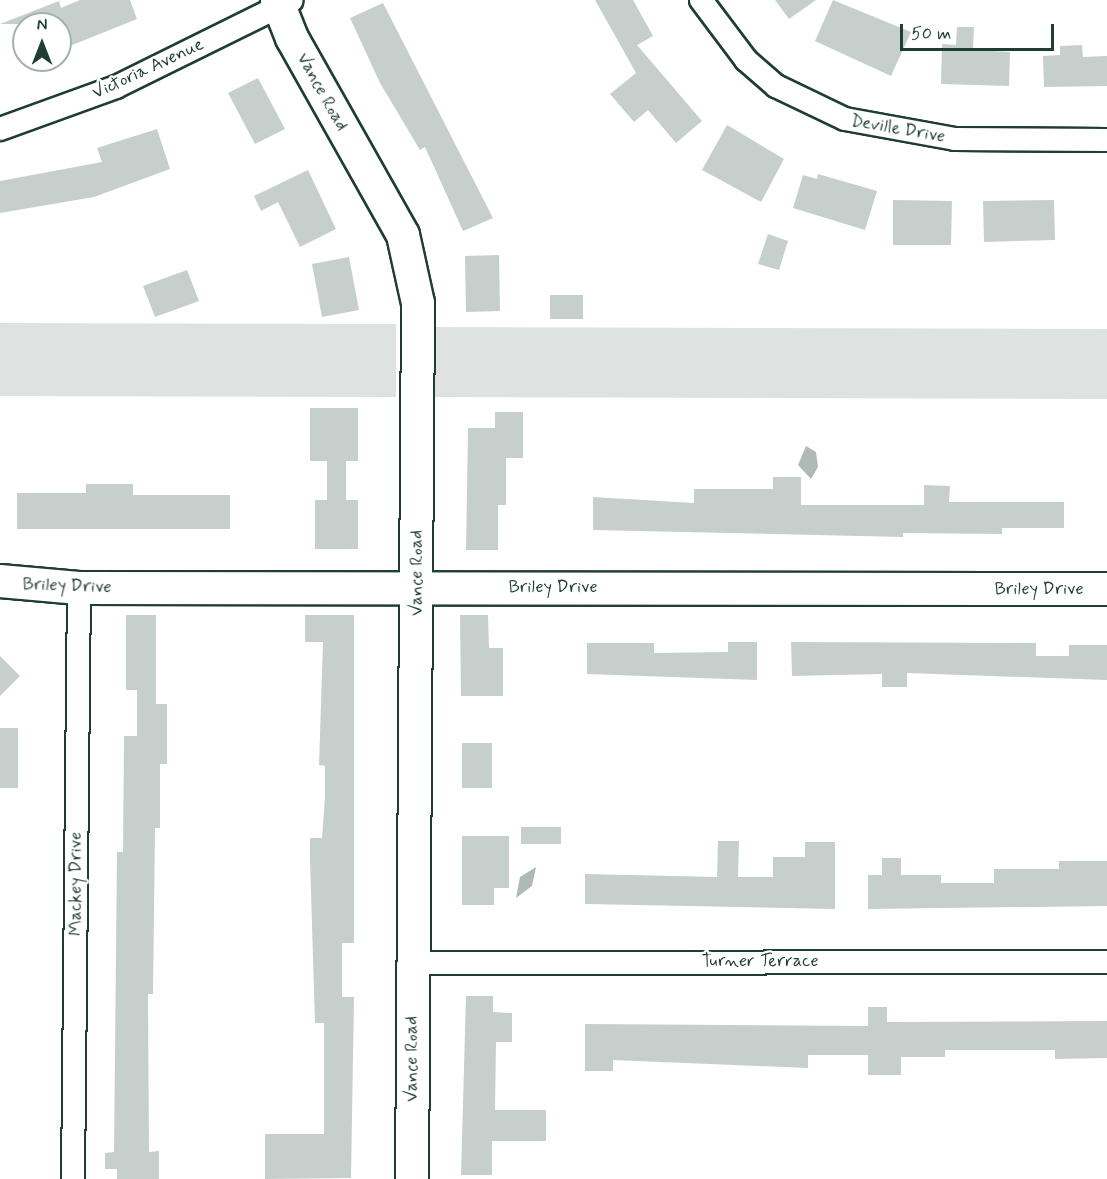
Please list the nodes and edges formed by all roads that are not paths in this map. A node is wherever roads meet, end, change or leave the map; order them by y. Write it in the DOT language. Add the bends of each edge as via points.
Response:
graph roads {
  1 [pos="702,0"];
  2 [pos="283,2"];
  3 [pos="0,129"];
  4 [pos="1107,140"];
  5 [pos="0,581"];
  6 [pos="417,587"];
  7 [pos="79,588"];
  8 [pos="1107,589"];
  9 [pos="1107,962"];
  10 [pos="413,963"];
  11 [pos="73,1179"];
  12 [pos="412,1179"];
  1 -- 4 [label="street, Deville Drive" via="746,60 776,86 845,119 955,139"];
  2 -- 3 [label="street, Victoria Avenue" via="116,87"];
  2 -- 6 [label="street, Vance Road" via="292,38 403,235 412,266 418,303"];
  5 -- 7 [label="street, Briley Drive"];
  6 -- 7 [label="street, Briley Drive"];
  6 -- 8 [label="street, Briley Drive"];
  6 -- 10 [label="street, Vance Road"];
  7 -- 11 [label="street, Mackey Drive"];
  9 -- 10 [label="street, Turner Terrace"];
  10 -- 12 [label="street, Vance Road"];
}
